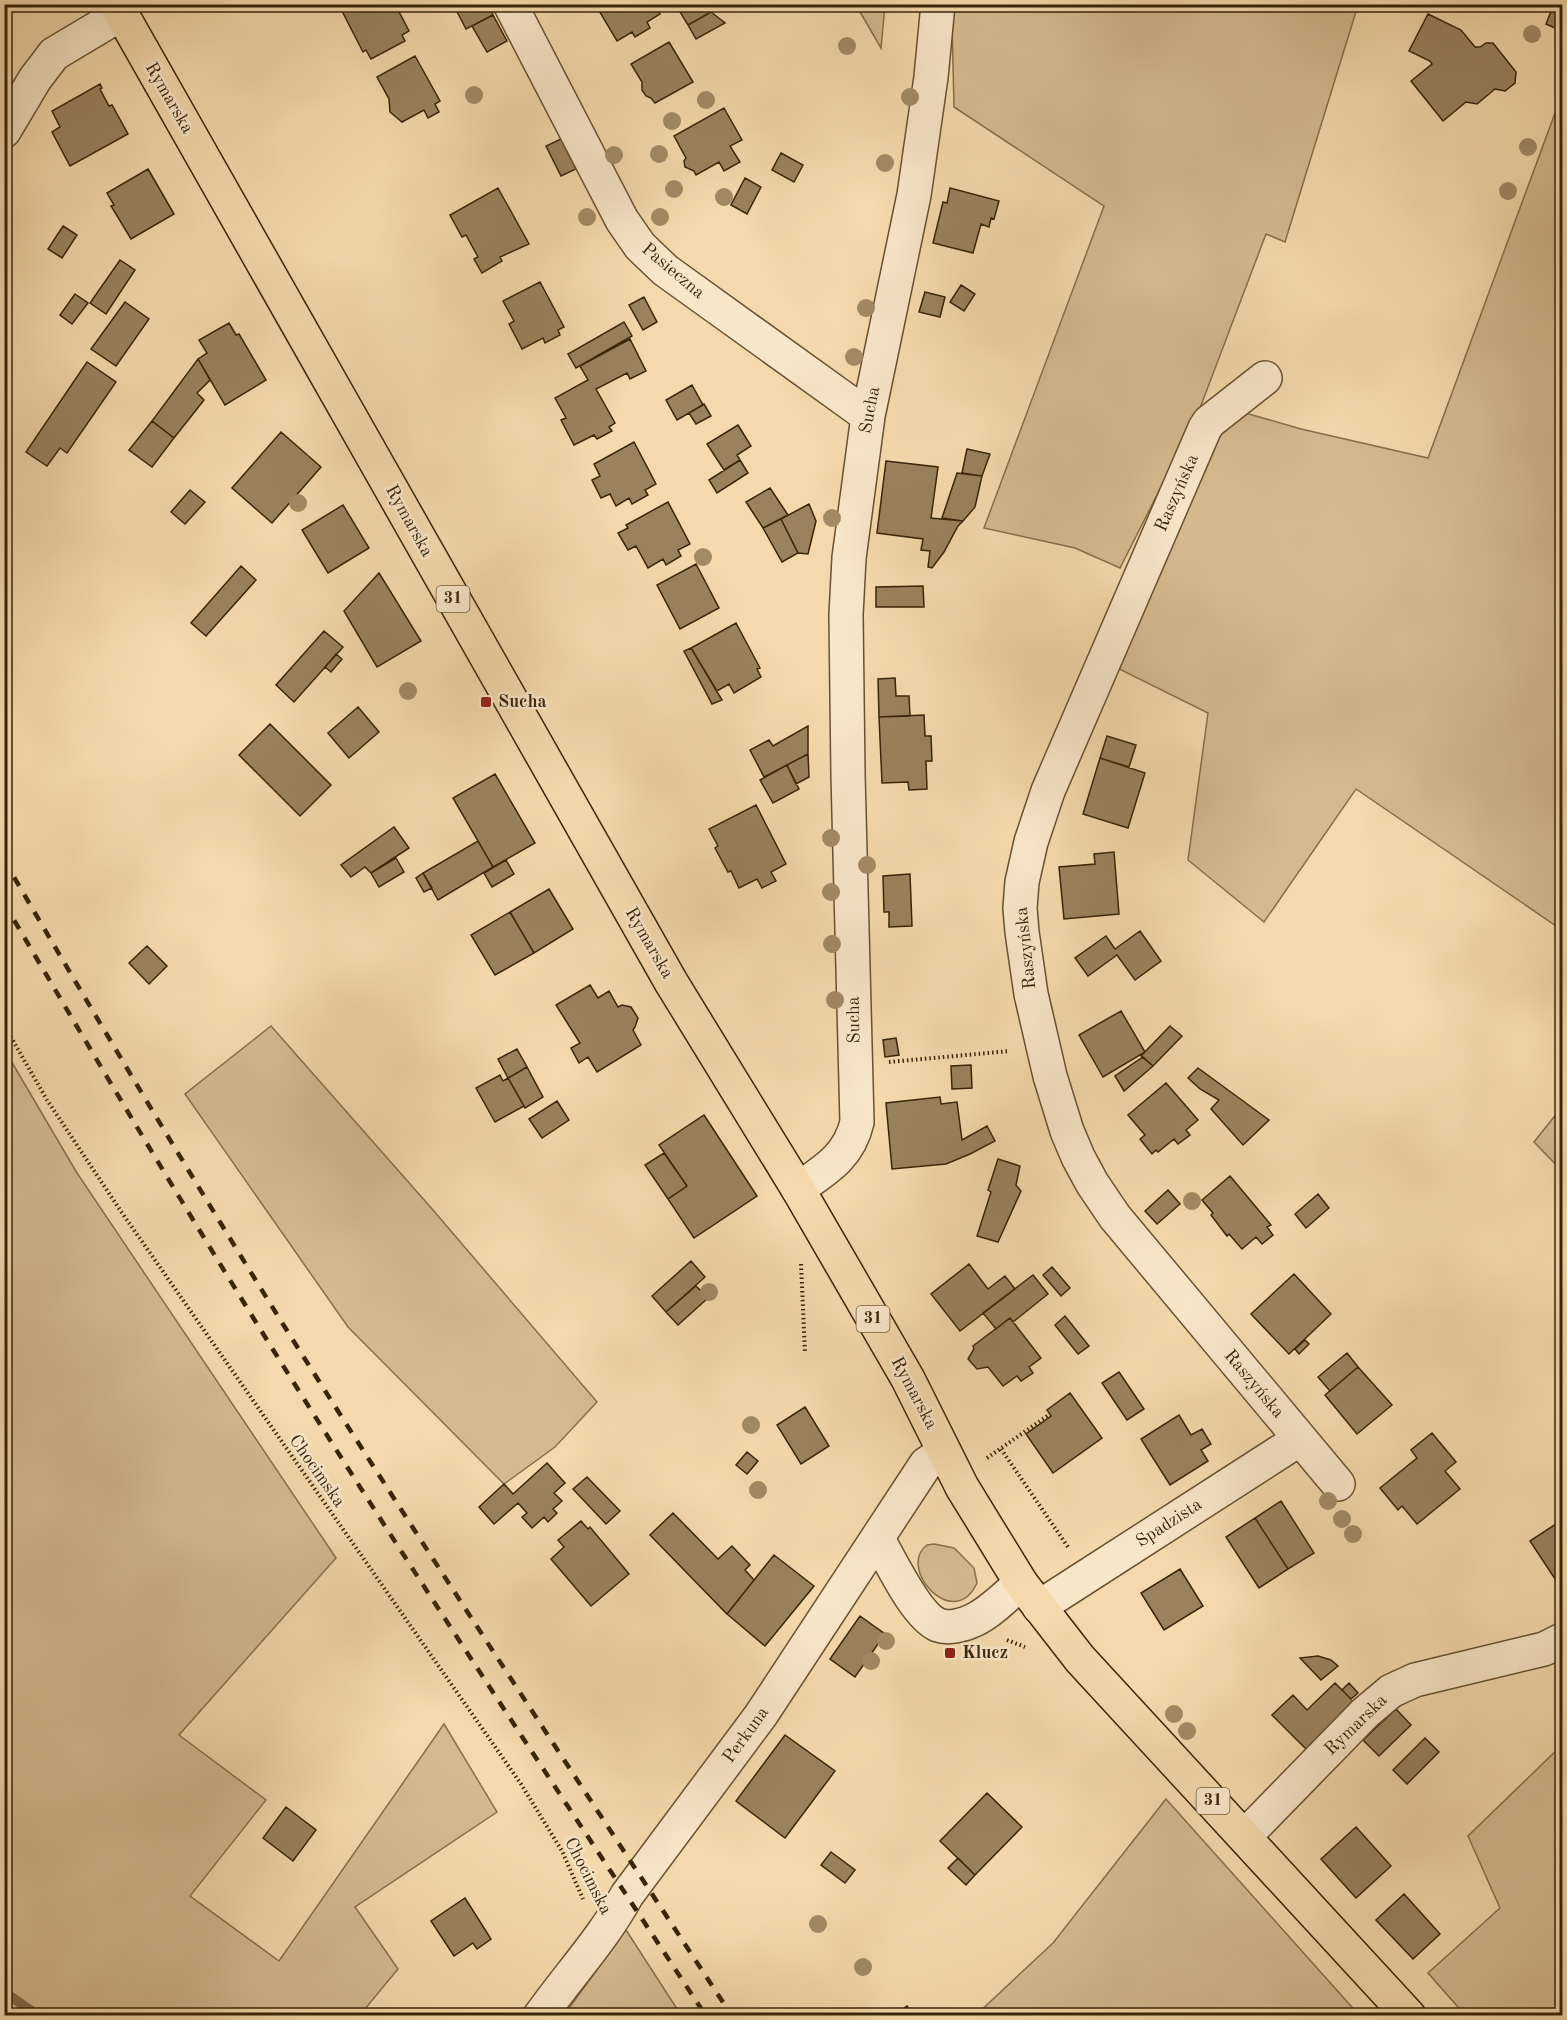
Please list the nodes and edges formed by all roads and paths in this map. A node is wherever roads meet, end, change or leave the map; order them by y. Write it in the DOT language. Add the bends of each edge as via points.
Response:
graph roads {
  1 [pos="510,4"];
  2 [pos="938,4"];
  3 [pos="119,9"];
  4 [pos="4,131"];
  5 [pos="1265,378"];
  6 [pos="868,416"];
  7 [pos="4,1025"];
  8 [pos="1043,1047"];
  9 [pos="855,1065"];
  10 [pos="798,1189"];
  11 [pos="801,1257"];
  12 [pos="805,1353"];
  13 [pos="1050,1414"];
  14 [pos="1300,1439"];
  15 [pos="1001,1449"];
  16 [pos="945,1452"];
  17 [pos="988,1458"];
  18 [pos="1338,1484"];
  19 [pos="878,1539"];
  20 [pos="1088,1575"];
  21 [pos="1030,1595"];
  22 [pos="1563,1640"];
  23 [pos="1245,1836"];
  24 [pos="603,1934"];
  25 [pos="540,2016"];
  26 [pos="1409,2016"];
  1 -- 6 [label="street, Pasieczna" via="622,219 640,246 665,270"];
  2 -- 6 [label="street, Sucha" via="914,195"];
  3 -- 4 [label="street" via="54,54"];
  3 -- 10 [label="main road, Rymarska / 31" via="671,982"];
  5 -- 8 [label="street, Raszyńska" via="1205,428 1038,818 1025,863 1020,908 1031,994"];
  6 -- 9 [label="street, Sucha" via="849,558 846,615"];
  7 -- 24 [label="path, Chocimska" via="48,1100 153,1259 521,1784 562,1851"];
  8 -- 9 [label="path"];
  8 -- 14 [label="street, Raszyńska" via="1066,1131 1092,1183 1115,1217"];
  9 -- 10 [label="street, Sucha" via="854,1138 830,1166"];
  10 -- 16 [label="main road, Rymarska / 31" via="908,1379"];
  11 -- 12 [label="path"];
  13 -- 15 [label="path"];
  14 -- 18 [label="street, Raszyńska"];
  14 -- 20 [label="street, Spadzista"];
  15 -- 17 [label="path"];
  15 -- 20 [label="path"];
  16 -- 19 [label="street, Perkuna" via="926,1464"];
  16 -- 21 [label="main road, Rymarska / 31" via="962,1488"];
  19 -- 21 [label="street, Spadzista" via="918,1606 939,1625 961,1625"];
  19 -- 24 [label="street, Perkuna" via="762,1715 627,1895"];
  20 -- 21 [label="street, Spadzista"];
  21 -- 23 [label="main road, Rymarska / 31" via="1080,1659"];
  22 -- 23 [label="street, Rymarska" via="1544,1649 1415,1680 1391,1690"];
  23 -- 26 [label="main road, Rymarska / 31"];
  24 -- 25 [label="street, Perkuna"];
}
